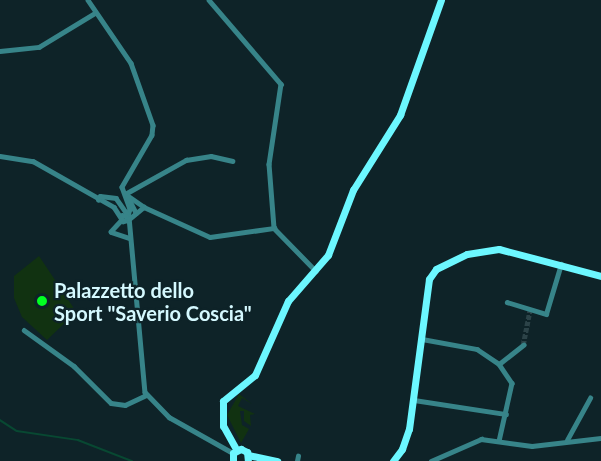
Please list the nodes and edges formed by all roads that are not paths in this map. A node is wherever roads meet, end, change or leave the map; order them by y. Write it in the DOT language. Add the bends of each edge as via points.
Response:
graph roads {
  1 [pos="88,0"];
  2 [pos="209,0"];
  3 [pos="441,0"];
  4 [pos="95,13"];
  5 [pos="0,51"];
  6 [pos="0,156"];
  7 [pos="232,161"];
  8 [pos="123,192"];
  9 [pos="99,198"];
  10 [pos="144,207"];
  11 [pos="136,213"];
  12 [pos="126,217"];
  13 [pos="274,228"];
  14 [pos="130,238"];
  15 [pos="561,264"];
  16 [pos="316,271"];
  17 [pos="601,276"];
  18 [pos="507,302"];
  19 [pos="24,330"];
  20 [pos="422,339"];
  21 [pos="523,345"];
  22 [pos="499,364"];
  23 [pos="146,395"];
  24 [pos="590,398"];
  25 [pos="414,400"];
  26 [pos="506,414"];
  27 [pos="601,438"];
  28 [pos="567,440"];
  29 [pos="499,441"];
  30 [pos="234,454"];
  31 [pos="248,458"];
  32 [pos="277,461"];
  33 [pos="393,461"];
  34 [pos="431,461"];
  1 -- 4 [label="street"];
  2 -- 13 [label="street" via="281,84 269,160"];
  3 -- 16 [label="main road" via="398,119 353,190 331,249"];
  4 -- 5 [label="street" via="39,47"];
  4 -- 8 [label="street" via="132,66 154,128"];
  6 -- 9 [label="street" via="29,159"];
  7 -- 8 [label="street" via="214,156 186,160"];
  8 -- 10 [label="street"];
  8 -- 11 [label="street"];
  8 -- 12 [label="street" via="130,209"];
  9 -- 12 [label="street"];
  9 -- 12 [label="street" via="116,198 126,209"];
  10 -- 11 [label="street"];
  10 -- 13 [label="street" via="206,236"];
  11 -- 12 [label="street"];
  12 -- 14 [label="street"];
  12 -- 14 [label="street" via="111,232"];
  13 -- 16 [label="street"];
  14 -- 23 [label="street"];
  15 -- 17 [label="main road"];
  15 -- 18 [label="street" via="546,314"];
  15 -- 20 [label="main road" via="499,249 454,258 429,279"];
  16 -- 30 [label="main road" via="287,303 254,377 223,401 223,426"];
  19 -- 23 [label="street" via="74,366 111,403 125,405"];
  20 -- 22 [label="street" via="477,349"];
  20 -- 25 [label="main road"];
  21 -- 22 [label="street"];
  22 -- 26 [label="street" via="512,383"];
  23 -- 30 [label="street" via="169,417"];
  24 -- 28 [label="street"];
  25 -- 26 [label="street"];
  25 -- 33 [label="main road" via="404,444"];
  26 -- 29 [label="street"];
  27 -- 28 [label="street"];
  28 -- 29 [label="street" via="532,446"];
  29 -- 34 [label="street" via="481,439"];
  30 -- 31 [label="main road" via="243,449"];
  31 -- 32 [label="main road"];
}
